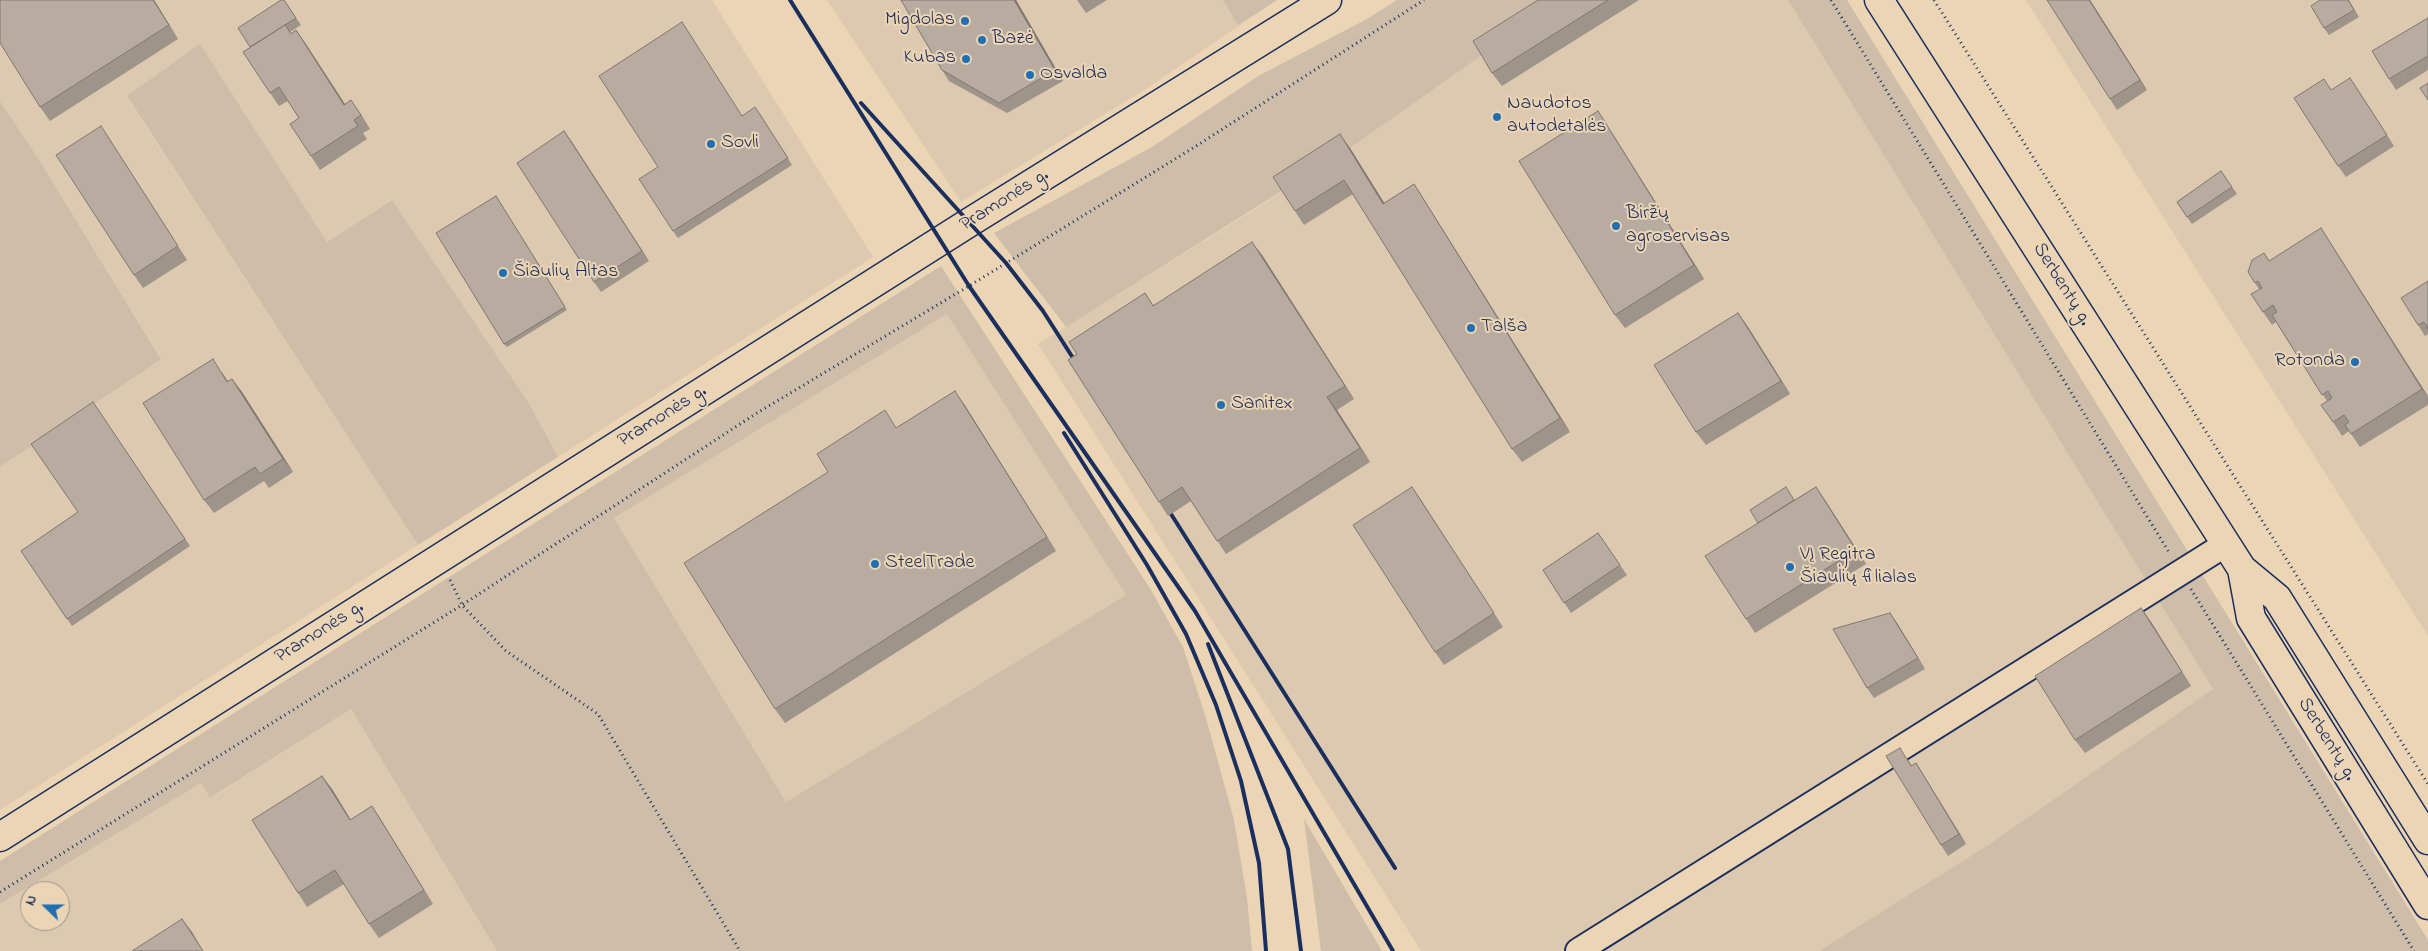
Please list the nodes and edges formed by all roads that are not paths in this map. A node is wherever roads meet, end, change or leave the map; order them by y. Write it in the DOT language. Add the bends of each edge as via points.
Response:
graph roads {
  1 [pos="1328,0"];
  2 [pos="1879,0"];
  3 [pos="2226,544"];
  4 [pos="2242,569"];
  5 [pos="0,837"];
  6 [pos="2428,840"];
  7 [pos="2428,905"];
  8 [pos="1578,951"];
  1 -- 5 [label="main road, Pramonės g." via="970,222"];
  2 -- 3 [label="main road, Serbentų g."];
  3 -- 4 [label="main road, Serbentų g."];
  3 -- 8 [label="street"];
  4 -- 6 [label="main road, Serbentų g." via="2277,598"];
  4 -- 7 [label="main road, Serbentų g." via="2251,618"];
}
